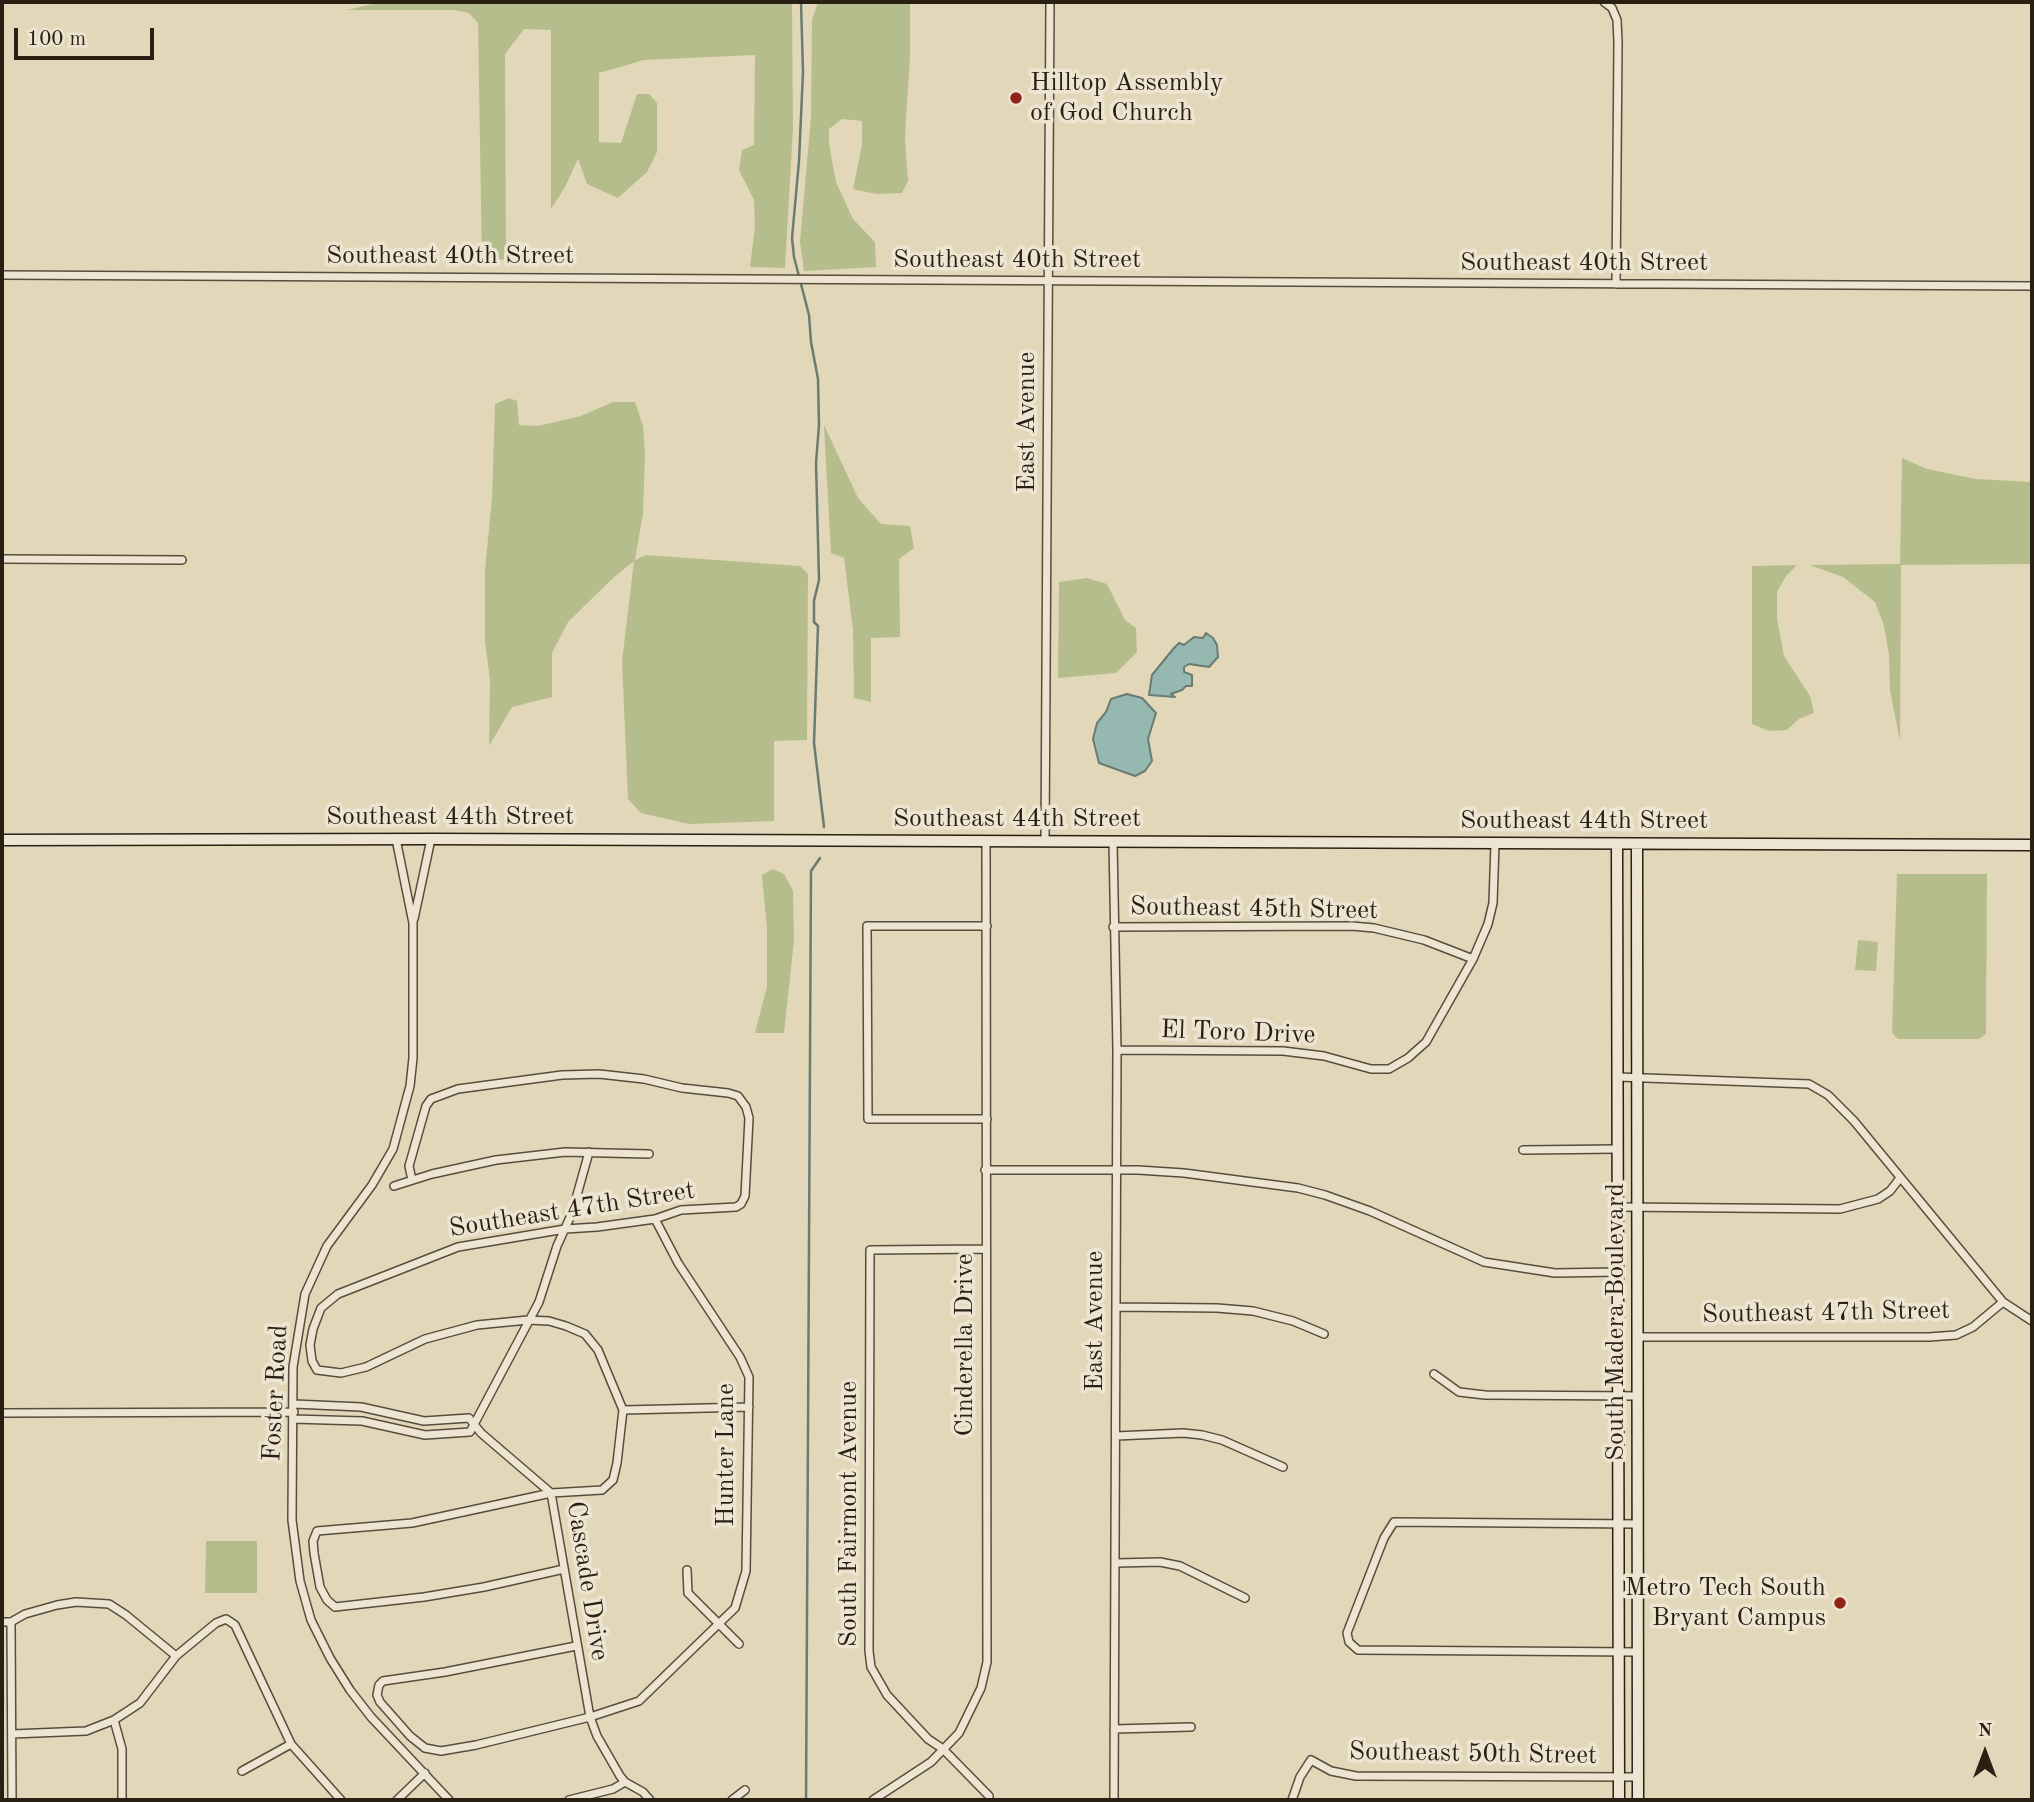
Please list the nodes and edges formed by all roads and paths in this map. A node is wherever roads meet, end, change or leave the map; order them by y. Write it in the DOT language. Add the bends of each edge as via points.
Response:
graph roads {
  1 [pos="1050,2"];
  2 [pos="1604,2"];
  3 [pos="2,275"];
  4 [pos="1049,281"];
  5 [pos="1616,284"];
  6 [pos="2032,286"];
  7 [pos="2,559"];
  8 [pos="182,560"];
  9 [pos="396,839"];
  10 [pos="431,839"];
  11 [pos="2,840"];
  12 [pos="986,842"];
  13 [pos="1045,842"];
  14 [pos="1113,842"];
  15 [pos="1495,844"];
  16 [pos="1617,844"];
  17 [pos="1637,844"];
  18 [pos="2032,845"];
  19 [pos="413,923"];
  20 [pos="986,926"];
  21 [pos="1113,927"];
  22 [pos="1473,959"];
  23 [pos="1117,1050"];
  24 [pos="1618,1077"];
  25 [pos="1639,1079"];
  26 [pos="986,1119"];
  27 [pos="1618,1149"];
  28 [pos="1523,1150"];
  29 [pos="589,1153"];
  30 [pos="649,1154"];
  31 [pos="985,1170"];
  32 [pos="1116,1170"];
  33 [pos="1900,1178"];
  34 [pos="412,1180"];
  35 [pos="394,1186"];
  36 [pos="1619,1207"];
  37 [pos="1638,1207"];
  38 [pos="655,1219"];
  39 [pos="565,1228"];
  40 [pos="985,1249"];
  41 [pos="1618,1272"];
  42 [pos="2003,1302"];
  43 [pos="1116,1307"];
  44 [pos="528,1320"];
  45 [pos="2032,1321"];
  46 [pos="1324,1334"];
  47 [pos="1639,1337"];
  48 [pos="1434,1374"];
  49 [pos="1618,1395"];
  50 [pos="1638,1396"];
  51 [pos="749,1407"];
  52 [pos="622,1410"];
  53 [pos="294,1412"];
  54 [pos="2,1413"];
  55 [pos="475,1425"];
  56 [pos="1116,1436"];
  57 [pos="1283,1467"];
  58 [pos="551,1493"];
  59 [pos="1618,1524"];
  60 [pos="1638,1524"];
  61 [pos="1116,1563"];
  62 [pos="564,1569"];
  63 [pos="687,1570"];
  64 [pos="1245,1598"];
  65 [pos="2,1622"];
  66 [pos="11,1622"];
  67 [pos="719,1625"];
  68 [pos="739,1644"];
  69 [pos="576,1646"];
  70 [pos="1619,1652"];
  71 [pos="1638,1652"];
  72 [pos="176,1656"];
  73 [pos="590,1717"];
  74 [pos="114,1720"];
  75 [pos="1191,1727"];
  76 [pos="1114,1728"];
  77 [pos="12,1734"];
  78 [pos="291,1744"];
  79 [pos="943,1749"];
  80 [pos="242,1770"];
  81 [pos="425,1773"];
  82 [pos="1619,1777"];
  83 [pos="1638,1777"];
  84 [pos="625,1782"];
  85 [pos="745,1790"];
  86 [pos="989,1796"];
  87 [pos="12,1800"];
  88 [pos="122,1800"];
  89 [pos="341,1800"];
  90 [pos="397,1800"];
  91 [pos="449,1800"];
  92 [pos="569,1800"];
  93 [pos="650,1800"];
  94 [pos="732,1800"];
  95 [pos="873,1800"];
  96 [pos="1114,1800"];
  97 [pos="1292,1800"];
  98 [pos="1619,1800"];
  99 [pos="1638,1800"];
  1 -- 4 [label="street, East Avenue"];
  2 -- 5 [label="street" via="1617,20 1618,42"];
  3 -- 4 [label="street, Southeast 40th Street"];
  4 -- 5 [label="street, Southeast 40th Street"];
  4 -- 13 [label="street, East Avenue"];
  5 -- 6 [label="street, Southeast 40th Street"];
  7 -- 8 [label="street"];
  9 -- 10 [label="main road, Southeast 44th Street"];
  9 -- 11 [label="main road, Southeast 44th Street"];
  9 -- 19 [label="street, Foster Road"];
  10 -- 12 [label="main road, Southeast 44th Street"];
  10 -- 19 [label="street, Foster Road"];
  12 -- 13 [label="main road, Southeast 44th Street"];
  12 -- 20 [label="street, Cinderella Drive"];
  13 -- 14 [label="main road, Southeast 44th Street"];
  14 -- 15 [label="main road, Southeast 44th Street"];
  14 -- 21 [label="street, East Avenue"];
  15 -- 16 [label="main road, Southeast 44th Street"];
  15 -- 22 [label="street, El Toro Drive" via="1493,903"];
  16 -- 17 [label="main road, Southeast 44th Street"];
  16 -- 24 [label="main road, South Madera Boulevard"];
  17 -- 18 [label="main road, Southeast 44th Street"];
  17 -- 25 [label="main road, South Madera Boulevard"];
  19 -- 53 [label="street, Foster Road" via="410,1086 393,1149 327,1246 305,1294 293,1367"];
  20 -- 26 [label="street, Cinderella Drive"];
  20 -- 26 [label="street" via="867,926 868,1119"];
  21 -- 22 [label="street, Southeast 45th Street" via="1352,926 1424,940"];
  21 -- 23 [label="street, East Avenue"];
  22 -- 23 [label="street, El Toro Drive" via="1426,1042 1389,1069 1283,1051"];
  23 -- 32 [label="street, East Avenue"];
  24 -- 25 [label="street"];
  24 -- 27 [label="main road, South Madera Boulevard"];
  25 -- 33 [label="street" via="1808,1084 1841,1106"];
  25 -- 37 [label="main road, South Madera Boulevard"];
  26 -- 31 [label="street, Cinderella Drive"];
  27 -- 28 [label="street"];
  27 -- 36 [label="main road, South Madera Boulevard"];
  29 -- 30 [label="street"];
  29 -- 34 [label="street" via="496,1160"];
  29 -- 39 [label="street"];
  31 -- 32 [label="street"];
  31 -- 40 [label="street, Cinderella Drive"];
  32 -- 41 [label="street" via="1184,1173 1298,1188 1370,1211 1484,1262 1555,1273"];
  32 -- 43 [label="street, East Avenue"];
  33 -- 37 [label="street" via="1878,1199 1840,1209"];
  33 -- 42 [label="street"];
  34 -- 35 [label="street"];
  34 -- 38 [label="street, Southeast 47th Street" via="409,1166 426,1106 443,1093 554,1075 598,1074 738,1096 748,1118 741,1204 728,1209 681,1210"];
  36 -- 37 [label="street"];
  36 -- 41 [label="main road, South Madera Boulevard"];
  37 -- 47 [label="main road, South Madera Boulevard"];
  38 -- 39 [label="street, Southeast 47th Street"];
  38 -- 51 [label="street, Hunter Lane" via="745,1367"];
  39 -- 44 [label="street"];
  39 -- 44 [label="street, Southeast 47th Street" via="458,1247 338,1294 320,1308 311,1353 317,1370 352,1372 451,1331"];
  40 -- 79 [label="street, Cinderella Drive" via="986,1662 969,1715"];
  40 -- 79 [label="street, South Fairmont Avenue" via="870,1250 871,1667 887,1695"];
  41 -- 49 [label="main road, South Madera Boulevard"];
  42 -- 45 [label="street"];
  42 -- 47 [label="street, Southeast 47th Street" via="1956,1335"];
  43 -- 46 [label="street" via="1253,1311"];
  43 -- 56 [label="street, East Avenue"];
  44 -- 52 [label="street" via="549,1321 585,1334 598,1350"];
  44 -- 55 [label="street"];
  47 -- 50 [label="main road, South Madera Boulevard"];
  48 -- 49 [label="street" via="1459,1392 1485,1395"];
  49 -- 50 [label="street"];
  49 -- 59 [label="main road, South Madera Boulevard"];
  50 -- 60 [label="main road, South Madera Boulevard"];
  51 -- 52 [label="street"];
  51 -- 67 [label="street, Hunter Lane" via="746,1571 735,1608"];
  52 -- 58 [label="street" via="613,1480 602,1490"];
  53 -- 54 [label="street"];
  53 -- 55 [label="street" via="361,1407 424,1422 468,1418"];
  53 -- 55 [label="street" via="425,1436 470,1432"];
  53 -- 81 [label="street, Foster Road" via="292,1520 300,1581 311,1620 349,1690"];
  55 -- 58 [label="street, Cascade Drive"];
  56 -- 57 [label="street" via="1202,1435"];
  56 -- 61 [label="street, East Avenue"];
  58 -- 62 [label="street, Cascade Drive"];
  58 -- 62 [label="street" via="412,1523 317,1531 313,1541 320,1587 335,1606 424,1597"];
  59 -- 60 [label="street"];
  59 -- 70 [label="main road, South Madera Boulevard"];
  59 -- 70 [label="street" via="1394,1522 1347,1633 1358,1650"];
  60 -- 71 [label="main road, South Madera Boulevard"];
  61 -- 64 [label="street" via="1180,1566"];
  61 -- 76 [label="street, East Avenue"];
  62 -- 69 [label="street, Cascade Drive"];
  63 -- 67 [label="street" via="688,1593"];
  65 -- 66 [label="street"];
  66 -- 72 [label="street" via="57,1605 108,1604"];
  66 -- 77 [label="street"];
  67 -- 68 [label="street"];
  67 -- 73 [label="street, Hunter Lane" via="639,1701"];
  69 -- 73 [label="street, Cascade Drive"];
  69 -- 73 [label="street, Hunter Lane" via="383,1681 377,1689 380,1702 419,1744 432,1751"];
  70 -- 71 [label="street"];
  70 -- 82 [label="main road, South Madera Boulevard"];
  71 -- 83 [label="main road, South Madera Boulevard"];
  72 -- 74 [label="street" via="140,1703"];
  72 -- 78 [label="street" via="216,1622 226,1619 235,1625"];
  73 -- 84 [label="street, Cascade Drive"];
  74 -- 77 [label="street" via="86,1731"];
  74 -- 88 [label="street" via="122,1749"];
  75 -- 76 [label="street"];
  76 -- 96 [label="street, East Avenue"];
  77 -- 87 [label="street"];
  78 -- 80 [label="street"];
  78 -- 89 [label="street"];
  79 -- 86 [label="street, South Fairmont Avenue"];
  79 -- 95 [label="street, Cinderella Drive"];
  81 -- 90 [label="street"];
  81 -- 91 [label="street, Foster Road"];
  82 -- 83 [label="street, Southeast 50th Street"];
  82 -- 97 [label="street, Southeast 50th Street" via="1356,1776 1331,1771 1311,1760"];
  82 -- 98 [label="main road, South Madera Boulevard"];
  83 -- 99 [label="main road, South Madera Boulevard"];
  84 -- 92 [label="street"];
  84 -- 93 [label="street, Cascade Drive"];
  85 -- 94 [label="street"];
}
